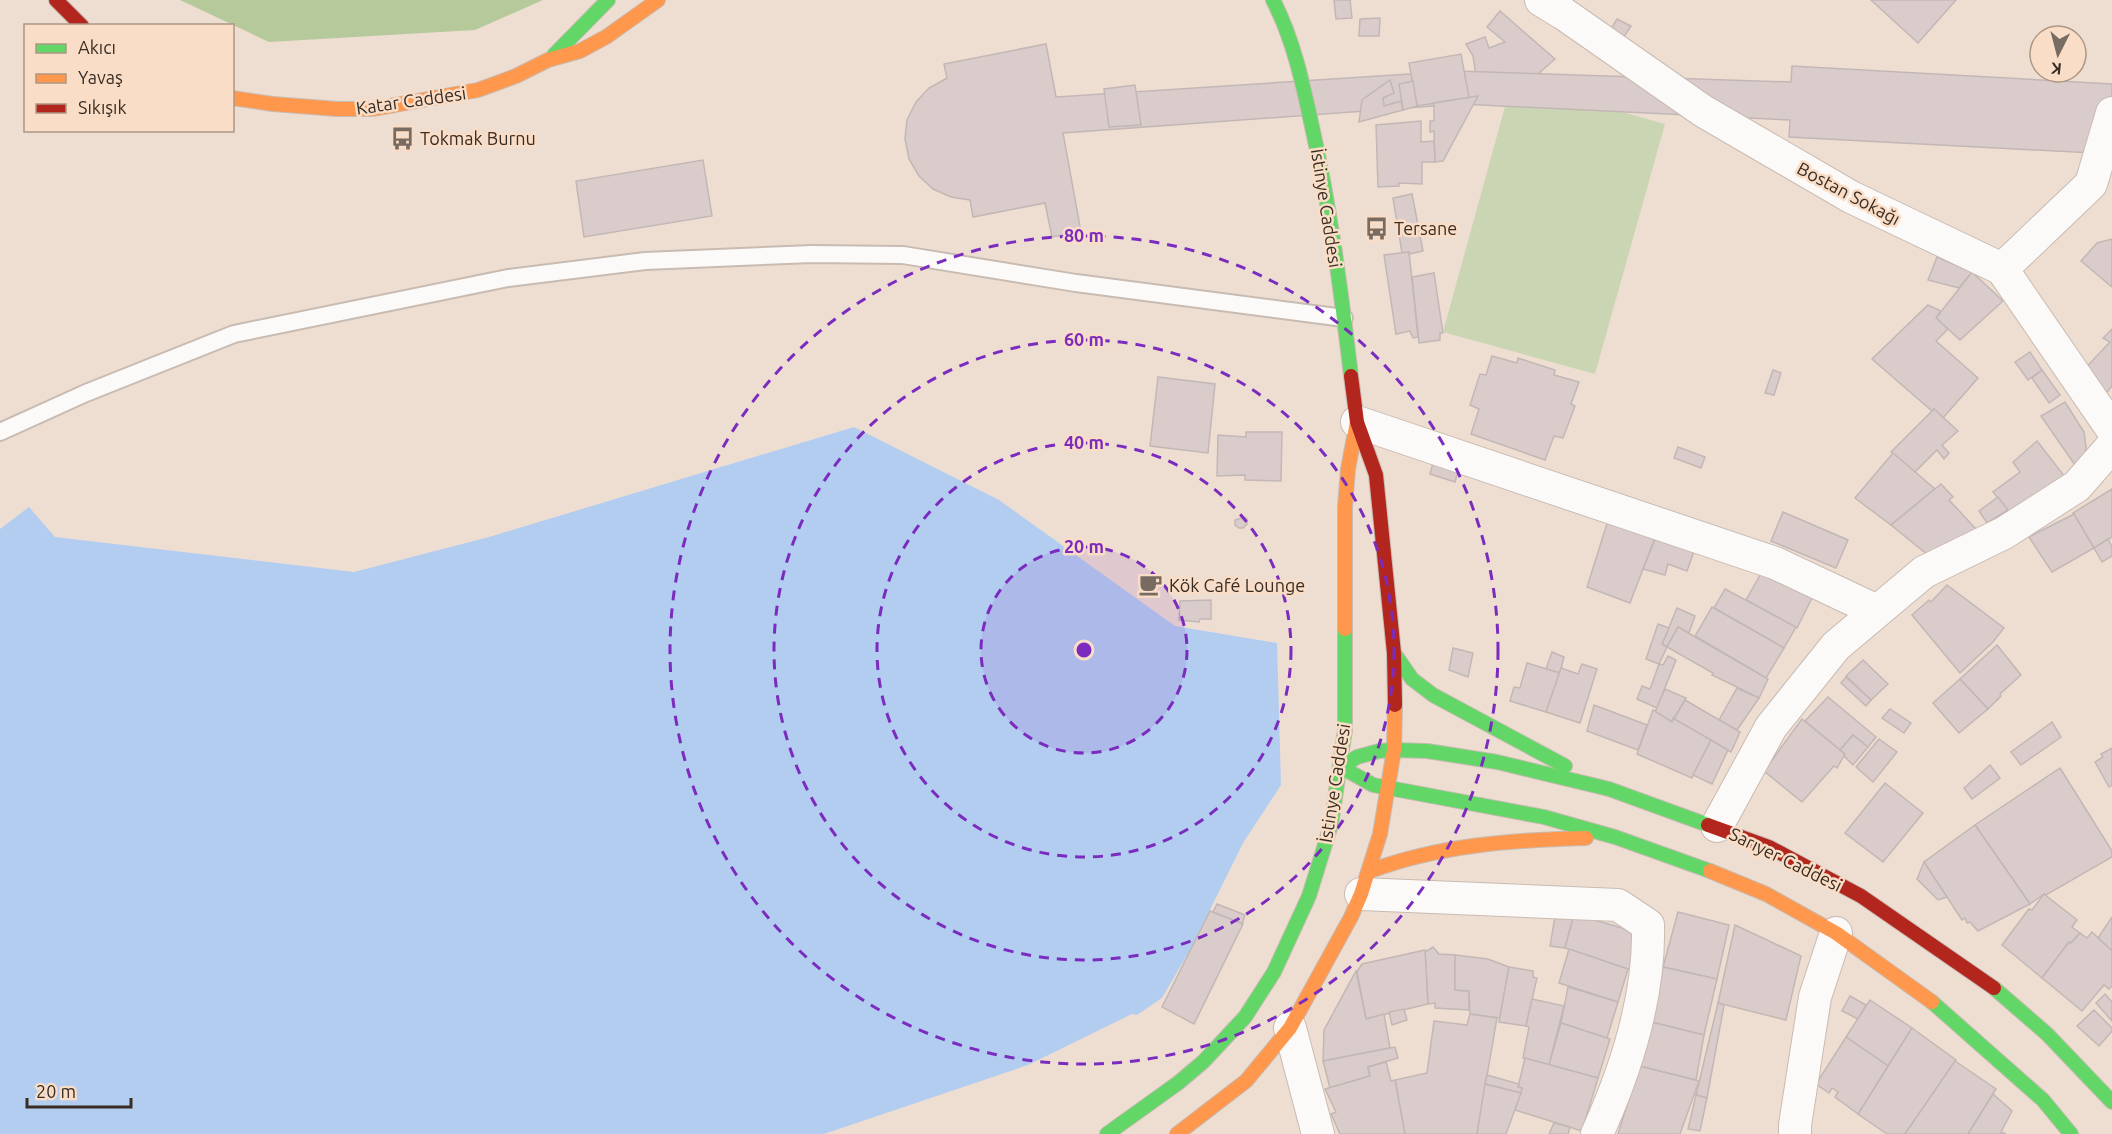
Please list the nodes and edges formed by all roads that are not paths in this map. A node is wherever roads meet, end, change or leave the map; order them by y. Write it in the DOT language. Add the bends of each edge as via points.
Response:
graph roads {
  1 [pos="56,0"];
  2 [pos="658,0"];
  3 [pos="1273,0"];
  4 [pos="1540,0"];
  5 [pos="607,1"];
  6 [pos="80,24"];
  7 [pos="548,60"];
  8 [pos="234,98"];
  9 [pos="2112,113"];
  10 [pos="2002,269"];
  11 [pos="1344,318"];
  12 [pos="1357,422"];
  13 [pos="2112,429"];
  14 [pos="0,432"];
  15 [pos="2112,446"];
  16 [pos="1877,611"];
  17 [pos="1394,653"];
  18 [pos="1394,750"];
  19 [pos="1341,766"];
  20 [pos="1389,788"];
  21 [pos="1609,789"];
  22 [pos="1717,826"];
  23 [pos="1615,837"];
  24 [pos="1366,882"];
  25 [pos="1836,933"];
  26 [pos="1290,1028"];
  27 [pos="2112,1102"];
  28 [pos="1107,1134"];
  29 [pos="1177,1134"];
  30 [pos="1318,1134"];
  31 [pos="1597,1134"];
  32 [pos="1795,1134"];
  33 [pos="2071,1134"];
  1 -- 6 [label="main road"];
  2 -- 7 [label="main road, Katar Caddesi" via="606,38"];
  3 -- 11 [label="main road, İstinye Caddesi" via="1298,62 1321,165"];
  4 -- 10 [label="street, Bostan Sokağı" via="1713,117 1851,197"];
  5 -- 7 [label="main road, Katar Caddesi"];
  7 -- 8 [label="main road, Katar Caddesi" via="478,90 373,109"];
  9 -- 10 [label="street" via="2091,184"];
  10 -- 13 [label="street, Bostan Sokağı"];
  11 -- 12 [label="main road, İstinye Caddesi"];
  11 -- 14 [label="lane" via="1076,283 903,255 812,254 645,261 508,278 234,334"];
  12 -- 16 [label="street" via="1776,563"];
  12 -- 17 [label="main road, İstinye Caddesi" via="1376,475"];
  12 -- 19 [label="main road, İstinye Caddesi" via="1345,507 1346,702"];
  15 -- 16 [label="street" via="2077,486 2004,533 1924,572"];
  16 -- 22 [label="street" via="1836,646 1771,728"];
  17 -- 18 [label="main road, İstinye Caddesi"];
  17 -- 21 [label="main road" via="1412,679 1433,695"];
  18 -- 19 [label="main road, Sarıyer Caddesi" via="1357,757"];
  18 -- 20 [label="main road, İstinye Caddesi"];
  18 -- 21 [label="main road, Sarıyer Caddesi" via="1497,762"];
  19 -- 20 [label="main road" via="1373,785"];
  19 -- 28 [label="main road, İstinye Caddesi" via="1331,825 1310,896 1274,972 1245,1017 1203,1062"];
  20 -- 23 [label="main road" via="1532,815"];
  20 -- 24 [label="main road, İstinye Caddesi"];
  21 -- 22 [label="main road, Sarıyer Caddesi"];
  22 -- 27 [label="main road, Sarıyer Caddesi" via="1769,847 1861,896 1938,947 1993,987 2046,1034"];
  23 -- 24 [label="main road" via="1468,846 1420,853"];
  23 -- 25 [label="main road" via="1766,894"];
  24 -- 26 [label="main road, İstinye Caddesi"];
  24 -- 31 [label="street" via="1618,905 1648,925 1649,947 1635,1031"];
  25 -- 32 [label="street" via="1815,997"];
  25 -- 33 [label="main road" via="1937,1005 2043,1100"];
  26 -- 29 [label="main road, İstinye Caddesi" via="1246,1081"];
  26 -- 30 [label="street"];
}
